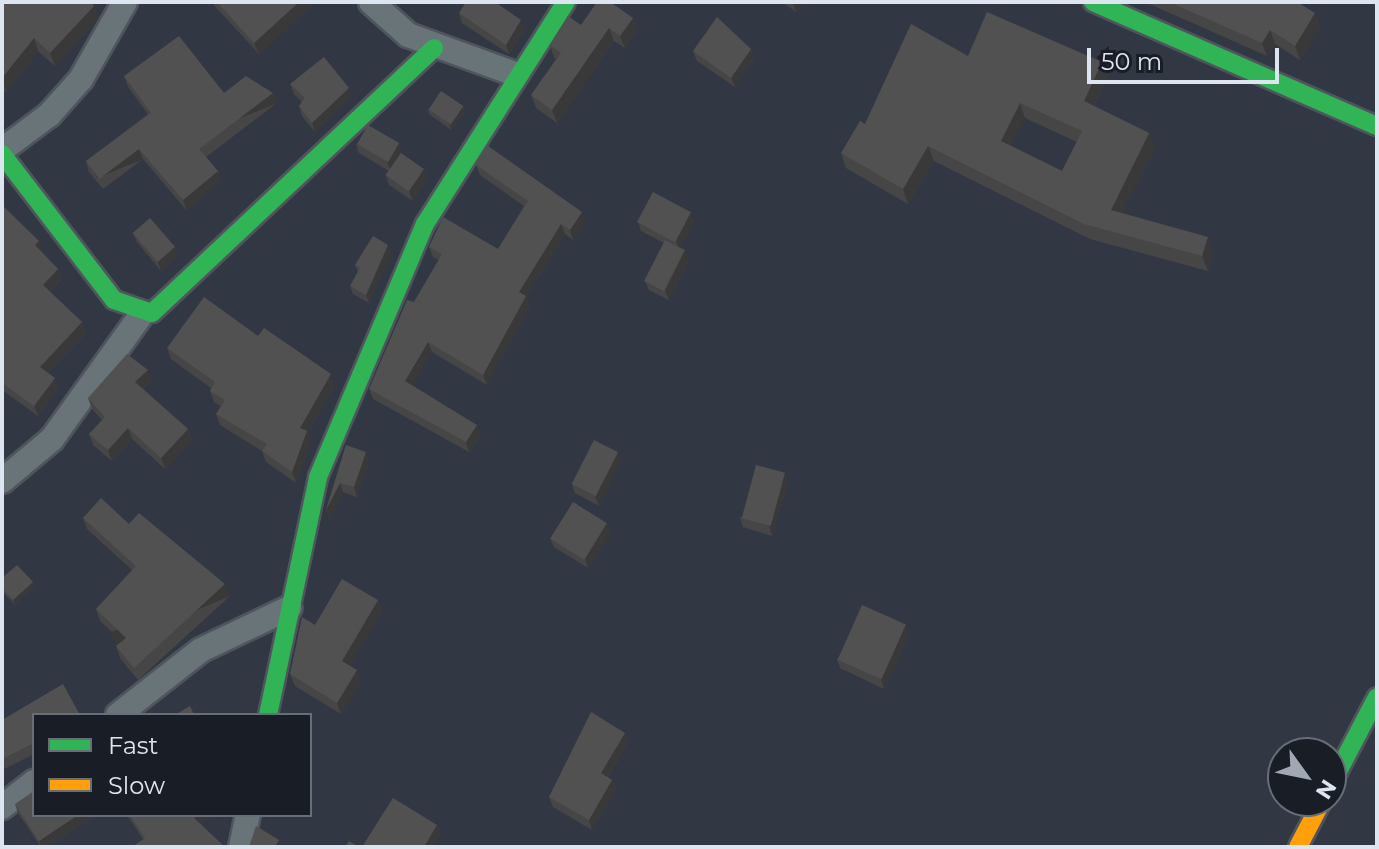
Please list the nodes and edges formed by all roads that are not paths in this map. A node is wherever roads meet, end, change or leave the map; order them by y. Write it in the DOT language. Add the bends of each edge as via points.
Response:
graph roads {
  1 [pos="125,2"];
  2 [pos="371,2"];
  3 [pos="566,2"];
  4 [pos="1093,2"];
  5 [pos="434,48"];
  6 [pos="515,74"];
  7 [pos="1377,126"];
  8 [pos="2,152"];
  9 [pos="141,315"];
  10 [pos="2,481"];
  11 [pos="289,608"];
  12 [pos="1377,697"];
  13 [pos="121,713"];
  14 [pos="268,713"];
  15 [pos="1347,754"];
  16 [pos="32,784"];
  17 [pos="2,807"];
  18 [pos="248,817"];
  19 [pos="1314,817"];
  20 [pos="241,847"];
  21 [pos="1298,847"];
  1 -- 8 [label="street" via="81,79 49,115"];
  2 -- 5 [label="street"];
  3 -- 6 [label="street"];
  4 -- 7 [label="street"];
  5 -- 6 [label="street"];
  5 -- 9 [label="street"];
  6 -- 11 [label="street" via="425,224 318,477"];
  8 -- 9 [label="street" via="114,300"];
  9 -- 10 [label="street" via="52,439"];
  11 -- 13 [label="street" via="201,650"];
  11 -- 14 [label="street"];
  12 -- 15 [label="street"];
  16 -- 17 [label="street"];
  18 -- 20 [label="street"];
  19 -- 21 [label="street"];
}
